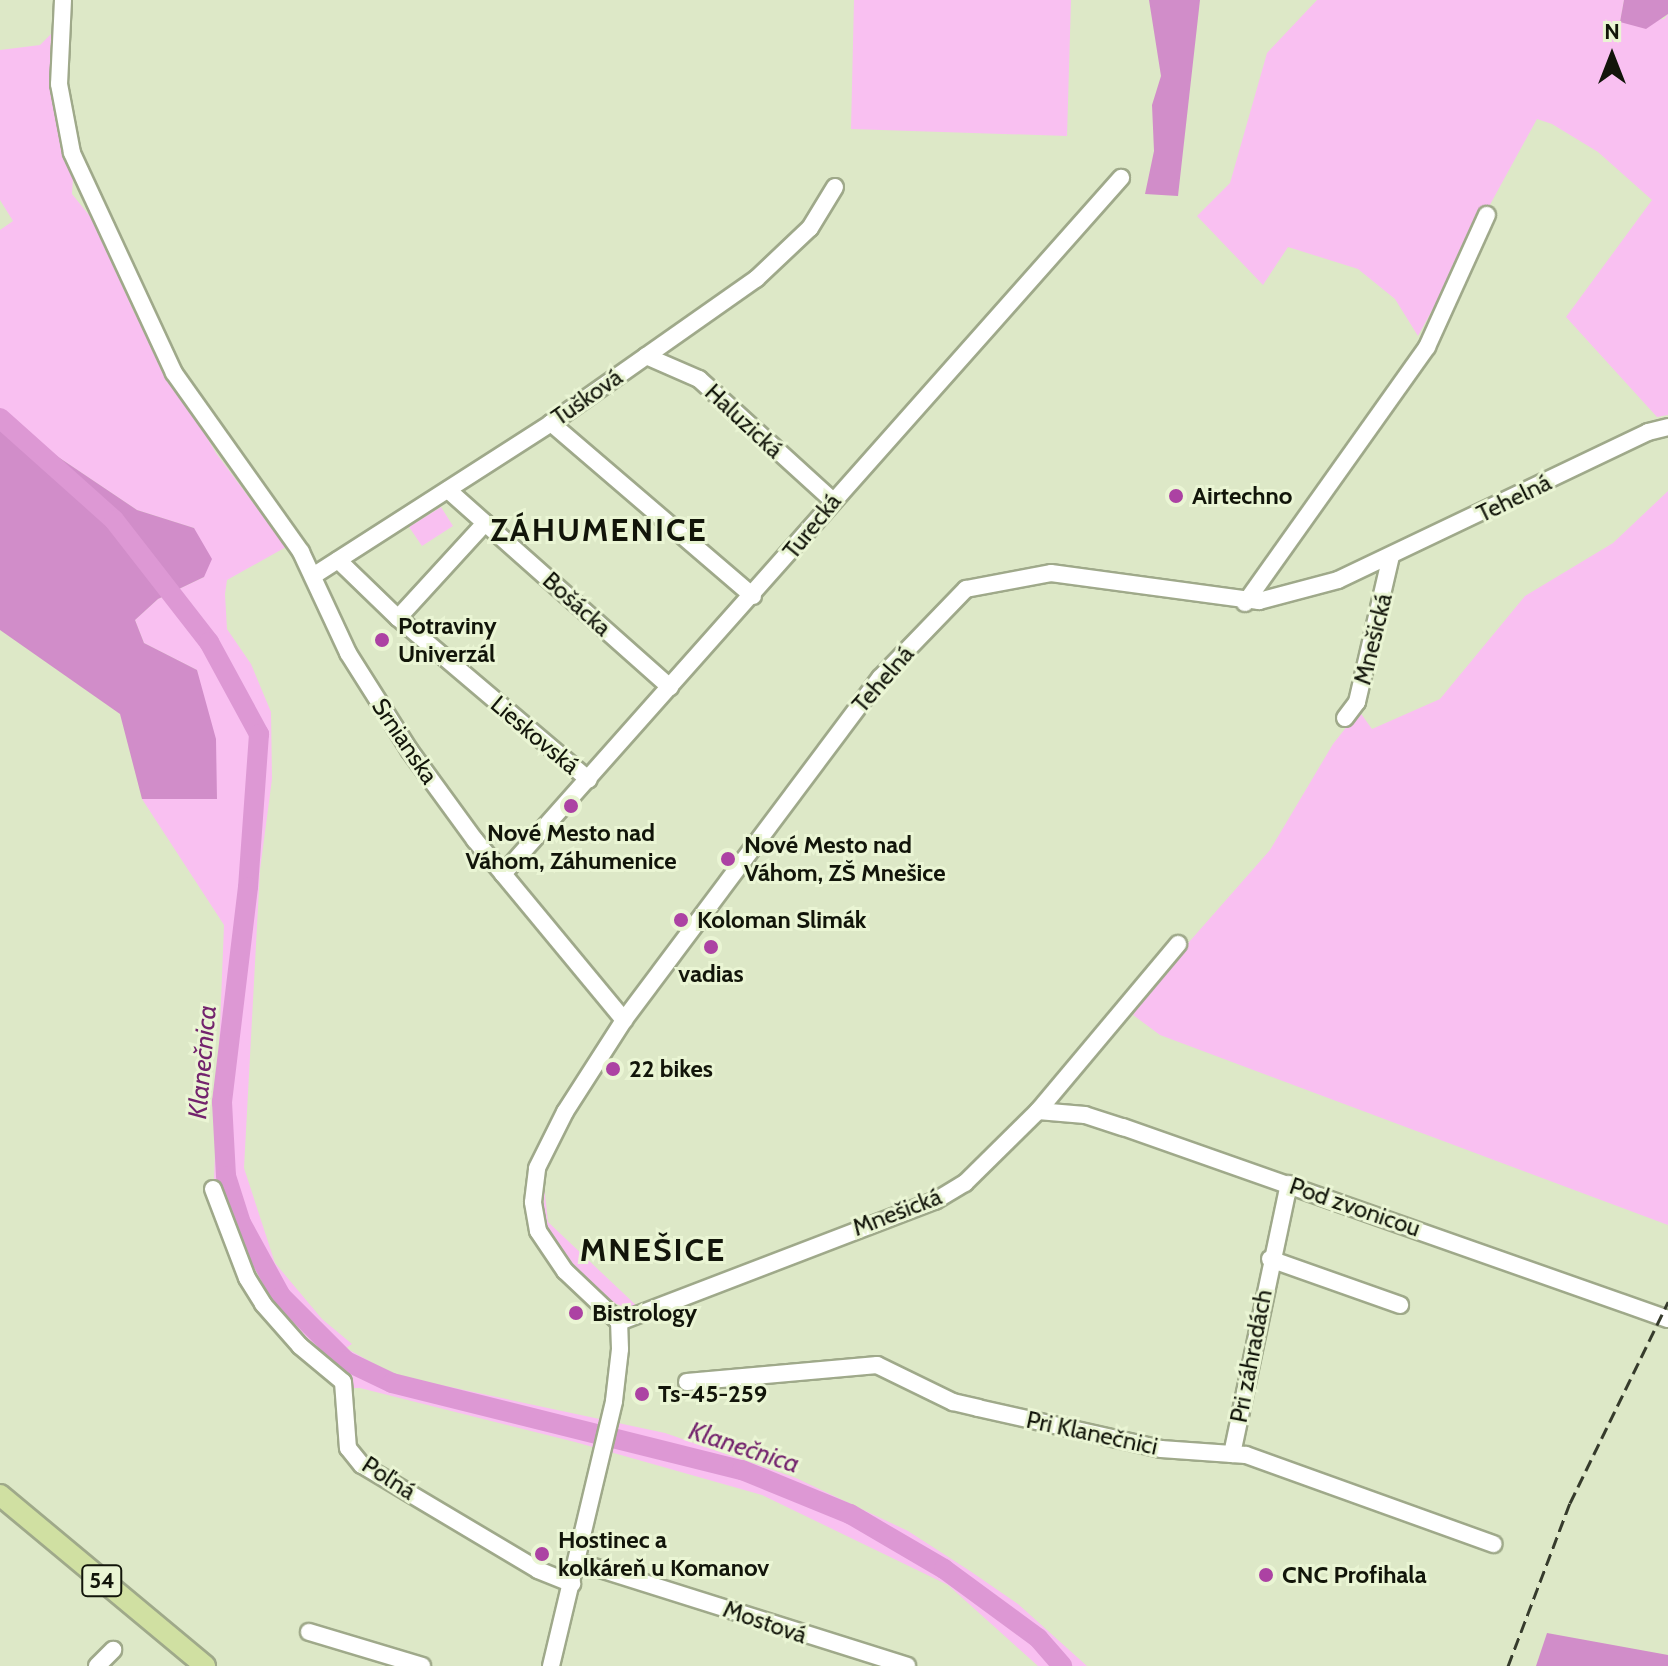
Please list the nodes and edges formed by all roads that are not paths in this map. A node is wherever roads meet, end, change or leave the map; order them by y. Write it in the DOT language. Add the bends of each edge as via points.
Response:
graph roads {
  1 [pos="63,0"];
  2 [pos="1121,178"];
  3 [pos="835,187"];
  4 [pos="1487,215"];
  5 [pos="646,356"];
  6 [pos="551,423"];
  7 [pos="1668,427"];
  8 [pos="448,490"];
  9 [pos="832,500"];
  10 [pos="485,523"];
  11 [pos="1391,556"];
  12 [pos="338,560"];
  13 [pos="313,576"];
  14 [pos="753,596"];
  15 [pos="1245,603"];
  16 [pos="398,618"];
  17 [pos="670,687"];
  18 [pos="1345,718"];
  19 [pos="589,780"];
  20 [pos="503,874"];
  21 [pos="1178,944"];
  22 [pos="624,1020"];
  23 [pos="1038,1111"];
  24 [pos="1289,1184"];
  25 [pos="213,1189"];
  26 [pos="1270,1259"];
  27 [pos="1400,1305"];
  28 [pos="1668,1319"];
  29 [pos="619,1322"];
  30 [pos="687,1382"];
  31 [pos="1232,1454"];
  32 [pos="0,1495"];
  33 [pos="1493,1544"];
  34 [pos="578,1562"];
  35 [pos="572,1584"];
  36 [pos="309,1632"];
  37 [pos="113,1650"];
  38 [pos="97,1666"];
  39 [pos="205,1666"];
  40 [pos="422,1666"];
  41 [pos="551,1666"];
  42 [pos="907,1666"];
  1 -- 13 [label="street, Srnianska" via="59,84 74,161 167,360"];
  2 -- 9 [label="street, Turecká"];
  3 -- 5 [label="street, Tušková" via="810,228 756,279"];
  4 -- 15 [label="street" via="1427,347"];
  5 -- 6 [label="street, Tušková"];
  5 -- 9 [label="street, Haluzická" via="699,379"];
  6 -- 8 [label="street, Tušková"];
  6 -- 14 [label="street"];
  7 -- 11 [label="street, Tehelná"];
  8 -- 10 [label="street, Bošácka"];
  8 -- 12 [label="street, Tušková"];
  9 -- 14 [label="street, Turecká"];
  10 -- 16 [label="street"];
  10 -- 17 [label="street, Bošácka"];
  11 -- 15 [label="street, Tehelná" via="1338,580"];
  11 -- 18 [label="street, Mnešická" via="1357,702"];
  12 -- 13 [label="street, Tušková"];
  12 -- 16 [label="street, Lieskovská"];
  13 -- 20 [label="street, Srnianska" via="379,705"];
  14 -- 17 [label="street, Turecká"];
  15 -- 22 [label="street, Tehelná" via="1110,578 1051,573 966,589 880,678"];
  16 -- 19 [label="street, Lieskovská"];
  17 -- 19 [label="street, Turecká"];
  19 -- 20 [label="street, Turecká"];
  20 -- 22 [label="street, Srnianska"];
  21 -- 23 [label="street, Mnešická"];
  22 -- 29 [label="street, Tehelná" via="544,1154 533,1202 538,1231 565,1271"];
  23 -- 24 [label="street, Pod zvonicou" via="1085,1115"];
  23 -- 29 [label="street, Mnešická" via="985,1166 935,1201"];
  24 -- 26 [label="street, Pri záhradách"];
  24 -- 28 [label="street, Pod zvonicou"];
  25 -- 35 [label="street, Poľná" via="247,1278 263,1304 300,1346 343,1382 348,1448 362,1465 538,1570"];
  26 -- 27 [label="street, Pri záhradách"];
  26 -- 31 [label="street, Pri záhradách"];
  29 -- 34 [label="street" via="614,1401"];
  30 -- 31 [label="street, Pri Klanečnici" via="867,1363 885,1366 953,1402 1161,1449"];
  31 -- 33 [label="street, Pri Klanečnici"];
  32 -- 39 [label="main road, 54"];
  34 -- 35 [label="street"];
  34 -- 42 [label="street, Mostová"];
  35 -- 41 [label="street"];
  36 -- 40 [label="street"];
  37 -- 38 [label="street"];
}
